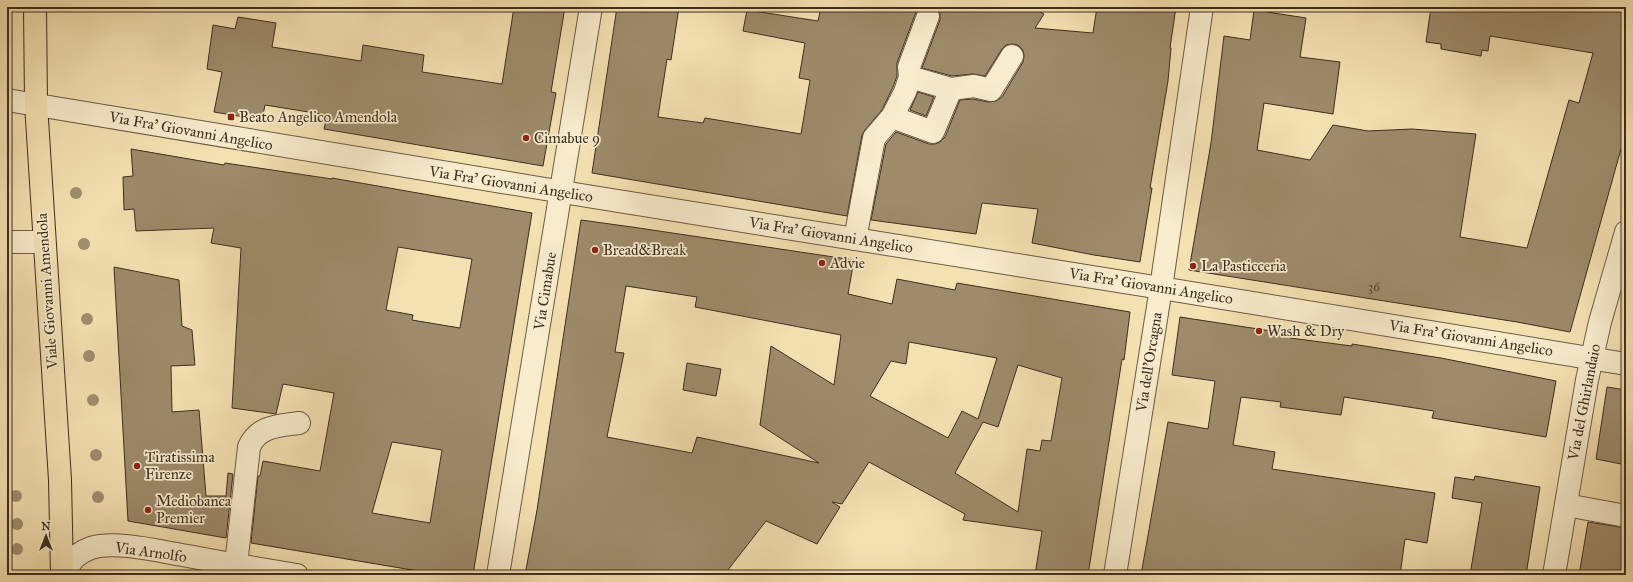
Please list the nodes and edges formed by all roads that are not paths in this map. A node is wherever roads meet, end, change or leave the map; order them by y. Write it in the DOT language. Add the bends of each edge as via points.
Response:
graph roads {
  1 [pos="35,7"];
  2 [pos="591,7"];
  3 [pos="1202,7"];
  4 [pos="928,16"];
  5 [pos="1012,56"];
  6 [pos="910,77"];
  7 [pos="951,90"];
  8 [pos="7,100"];
  9 [pos="36,104"];
  10 [pos="892,117"];
  11 [pos="561,192"];
  12 [pos="1626,232"];
  13 [pos="855,239"];
  14 [pos="7,242"];
  15 [pos="44,242"];
  16 [pos="1161,288"];
  17 [pos="1592,358"];
  18 [pos="1626,364"];
  19 [pos="299,423"];
  20 [pos="1566,504"];
  21 [pos="1626,516"];
  22 [pos="236,565"];
  23 [pos="62,575"];
  24 [pos="65,575"];
  25 [pos="297,575"];
  26 [pos="498,575"];
  27 [pos="1115,575"];
  28 [pos="1554,575"];
  1 -- 9 [label="main road, Viale Giovanni Amendola"];
  2 -- 11 [label="street, Via Cimabue"];
  3 -- 16 [label="street, Via dell'Orcagna"];
  4 -- 6 [label="street" via="909,67"];
  5 -- 7 [label="street" via="991,90 974,86"];
  6 -- 7 [label="street"];
  6 -- 10 [label="street" via="906,92"];
  7 -- 10 [label="street" via="933,132"];
  8 -- 9 [label="street, Via Fra' Giovanni Angelico"];
  9 -- 11 [label="street, Via Fra' Giovanni Angelico"];
  9 -- 15 [label="main road, Viale Giovanni Amendola"];
  10 -- 13 [label="street" via="874,138"];
  11 -- 13 [label="street, Via Fra' Giovanni Angelico"];
  11 -- 26 [label="street, Via Cimabue"];
  12 -- 17 [label="street, Via del Ghirlandaio"];
  13 -- 16 [label="street, Via Fra' Giovanni Angelico"];
  14 -- 15 [label="street"];
  15 -- 23 [label="main road, Viale Giovanni Amendola" via="60,480"];
  16 -- 17 [label="street, Via Fra' Giovanni Angelico"];
  16 -- 27 [label="street, Via dell'Orcagna"];
  17 -- 18 [label="street, Via Fra' Giovanni Angelico"];
  17 -- 20 [label="street, Via del Ghirlandaio"];
  19 -- 22 [label="street" via="272,427 252,438"];
  20 -- 21 [label="street"];
  20 -- 28 [label="street, Via del Ghirlandaio"];
  22 -- 24 [label="street, Via Arnolfo" via="136,547 108,546 78,554 69,563"];
  22 -- 25 [label="street, Via Arnolfo"];
}
